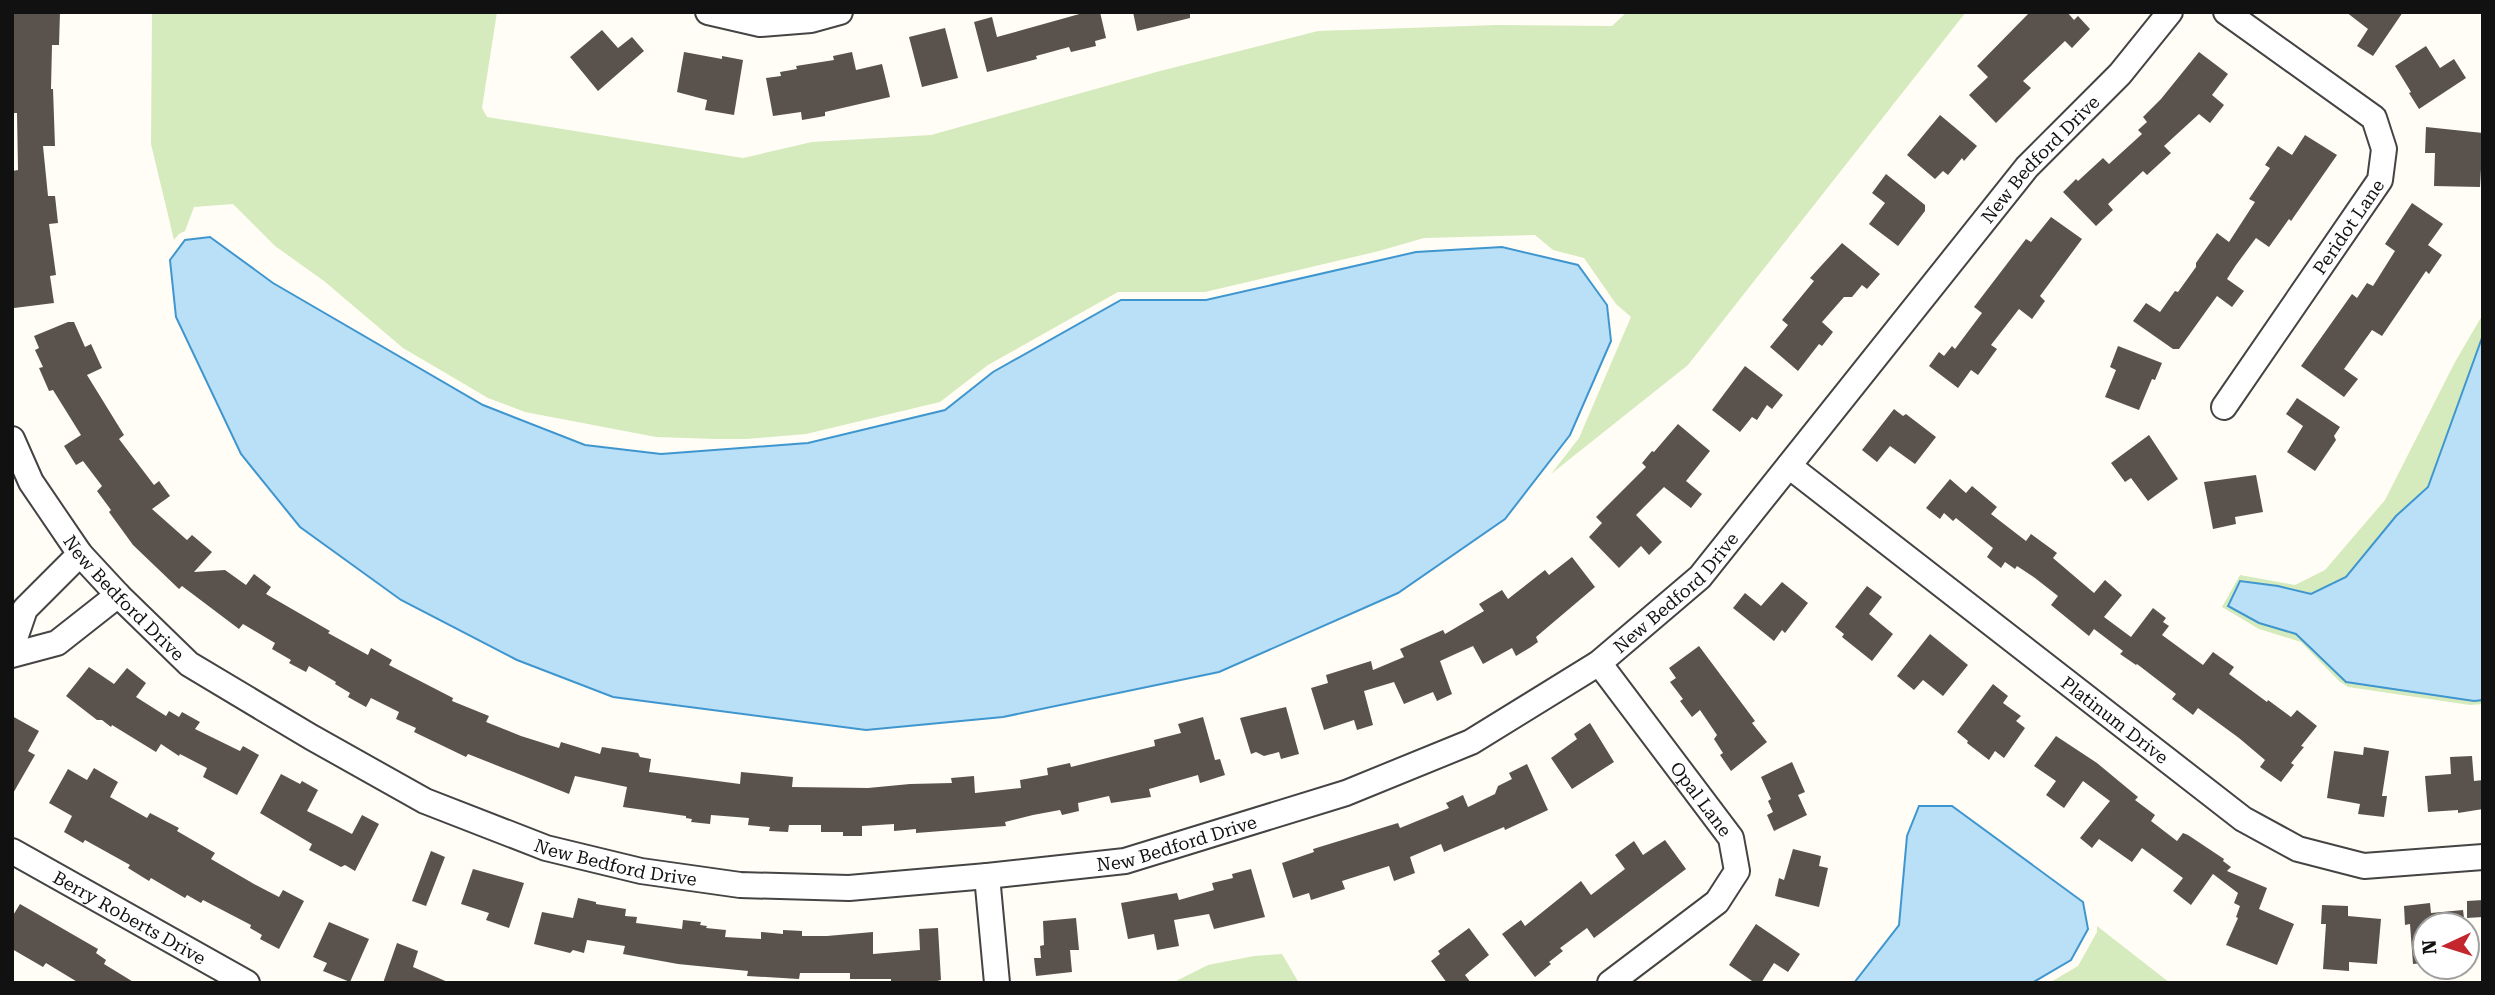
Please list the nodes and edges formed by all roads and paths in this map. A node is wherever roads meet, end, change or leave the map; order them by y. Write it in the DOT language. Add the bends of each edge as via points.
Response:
graph roads {
  1 [pos="708,12"];
  2 [pos="840,12"];
  3 [pos="2170,12"];
  4 [pos="2226,12"];
  5 [pos="2224,407"];
  6 [pos="12,439"];
  7 [pos="1789,466"];
  8 [pos="80,554"];
  9 [pos="118,596"];
  10 [pos="12,647"];
  11 [pos="12,655"];
  12 [pos="1599,663"];
  13 [pos="12,851"];
  14 [pos="2483,857"];
  15 [pos="987,876"];
  16 [pos="247,983"];
  17 [pos="997,983"];
  18 [pos="1610,983"];
  1 -- 2 [label="street" via="761,24 811,20"];
  3 -- 7 [label="street, New Bedford Drive" via="2120,74 2027,167"];
  4 -- 5 [label="street, Peridot Lane" via="2374,118 2384,149 2380,180"];
  6 -- 8 [label="street, New Bedford Drive" via="31,482"];
  7 -- 12 [label="street, New Bedford Drive" via="1700,577"];
  7 -- 14 [label="street, Platinum Drive" via="2243,819 2298,849 2364,866"];
  8 -- 9 [label="street, New Bedford Drive"];
  8 -- 10 [label="street" via="25,609"];
  9 -- 11 [label="street" via="57,643"];
  9 -- 15 [label="street, New Bedford Drive" via="189,664 311,737 425,801 546,848 641,871 740,885 849,888"];
  12 -- 15 [label="street, New Bedford Drive" via="1471,742 1346,793 1125,861"];
  12 -- 18 [label="street, Opal Lane" via="1731,838 1737,871 1717,902"];
  13 -- 16 [label="street, Berry Roberts Drive"];
  15 -- 17 [label="street"];
}
